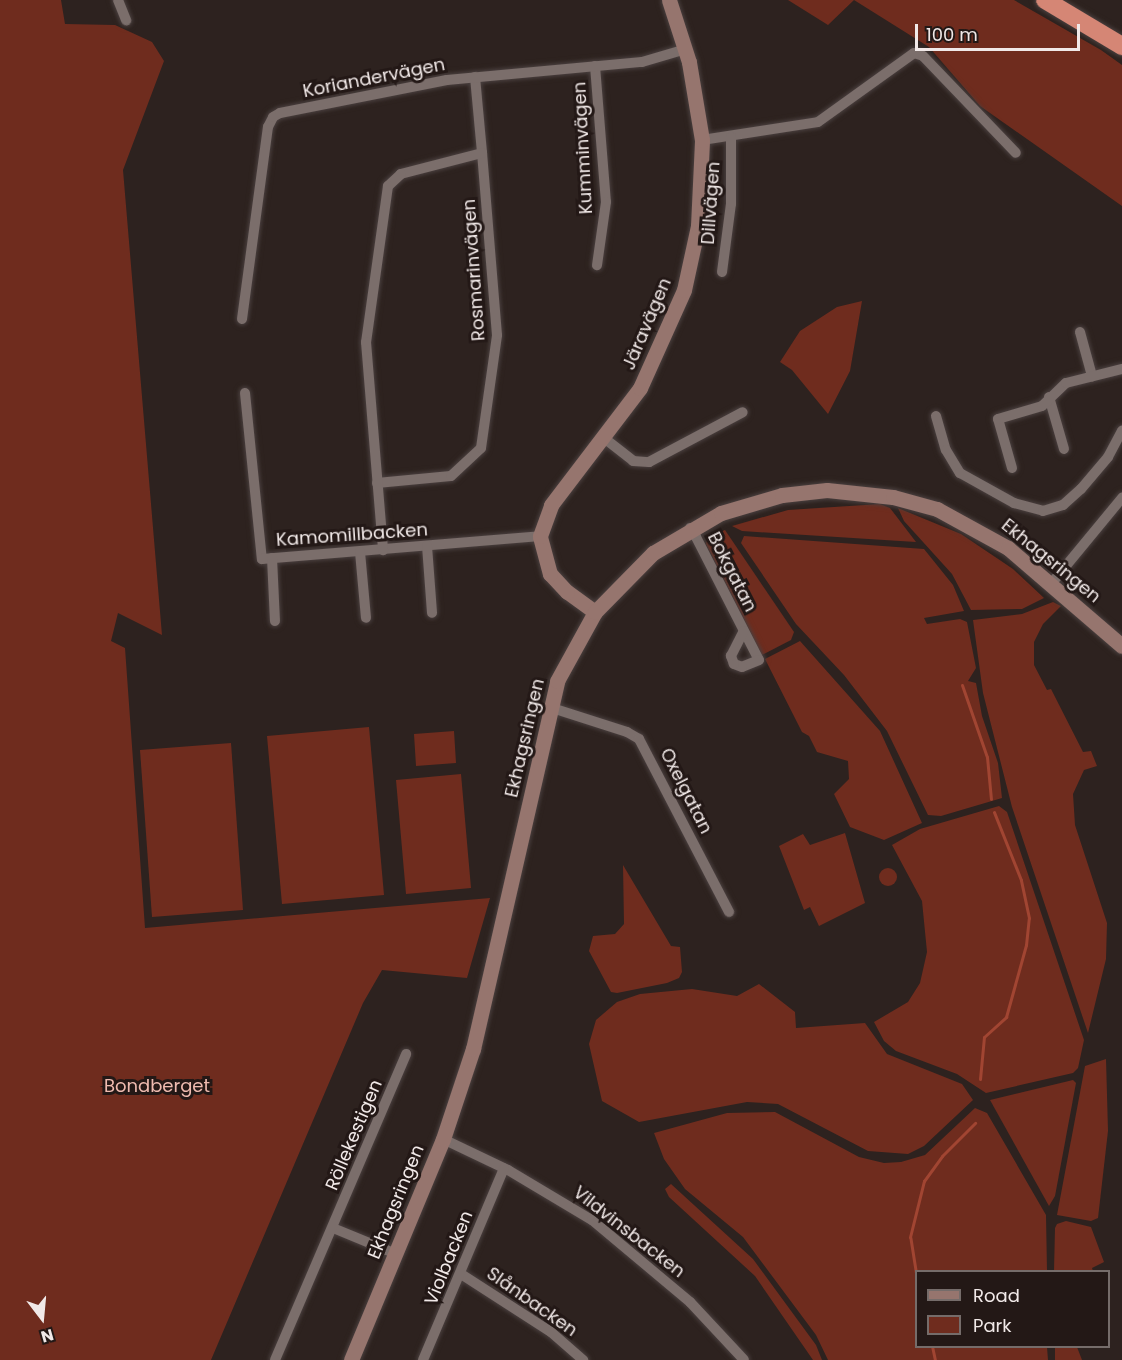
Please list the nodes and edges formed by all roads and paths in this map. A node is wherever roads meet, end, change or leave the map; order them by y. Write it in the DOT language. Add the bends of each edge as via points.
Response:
graph roads {
  1 [pos="118,0"];
  2 [pos="669,0"];
  3 [pos="1045,0"];
  4 [pos="1069,0"];
  5 [pos="126,20"];
  6 [pos="1122,32"];
  7 [pos="1122,46"];
  8 [pos="686,49"];
  9 [pos="595,66"];
  10 [pos="475,77"];
  11 [pos="731,137"];
  12 [pos="702,140"];
  13 [pos="482,153"];
  14 [pos="1016,153"];
  15 [pos="597,265"];
  16 [pos="722,272"];
  17 [pos="242,319"];
  18 [pos="1080,332"];
  19 [pos="1122,369"];
  20 [pos="1092,376"];
  21 [pos="245,393"];
  22 [pos="1050,397"];
  23 [pos="742,412"];
  24 [pos="936,416"];
  25 [pos="1122,431"];
  26 [pos="604,438"];
  27 [pos="1064,449"];
  28 [pos="1012,468"];
  29 [pos="377,483"];
  30 [pos="1122,498"];
  31 [pos="690,528"];
  32 [pos="540,536"];
  33 [pos="427,546"];
  34 [pos="383,550"];
  35 [pos="360,552"];
  36 [pos="272,558"];
  37 [pos="1051,584"];
  38 [pos="595,612"];
  39 [pos="432,613"];
  40 [pos="366,618"];
  41 [pos="275,621"];
  42 [pos="744,631"];
  43 [pos="1122,646"];
  44 [pos="549,707"];
  45 [pos="729,912"];
  46 [pos="406,1054"];
  47 [pos="443,1139"];
  48 [pos="504,1168"];
  49 [pos="333,1228"];
  50 [pos="396,1254"];
  51 [pos="461,1274"];
  52 [pos="275,1360"];
  53 [pos="351,1360"];
  54 [pos="423,1360"];
  55 [pos="583,1360"];
  56 [pos="744,1360"];
  1 -- 5 [label="street"];
  2 -- 8 [label="street, Järavägen"];
  3 -- 7 [label="highway"];
  4 -- 6 [label="highway"];
  8 -- 9 [label="street, Koriandervägen" via="642,62"];
  8 -- 12 [label="street, Järavägen"];
  9 -- 10 [label="street, Koriandervägen"];
  9 -- 15 [label="street, Kumminvägen" via="606,202"];
  10 -- 13 [label="street, Rosmarinvägen"];
  10 -- 17 [label="street, Koriandervägen" via="280,112 273,117"];
  11 -- 12 [label="street"];
  11 -- 14 [label="street" via="818,122 914,53 923,56"];
  11 -- 16 [label="street, Dillvägen" via="731,204"];
  12 -- 26 [label="street, Järavägen" via="698,226 684,290 640,388"];
  13 -- 29 [label="street" via="401,174 388,186 366,342"];
  13 -- 29 [label="street, Rosmarinvägen" via="497,335 481,448 451,476"];
  18 -- 20 [label="street"];
  19 -- 20 [label="street"];
  20 -- 22 [label="street" via="1066,383"];
  21 -- 36 [label="street, Kamomillbacken" via="262,559"];
  22 -- 27 [label="street"];
  22 -- 28 [label="street" via="1042,406 998,419"];
  23 -- 26 [label="street" via="649,462 633,461"];
  24 -- 25 [label="street" via="946,450 960,473 1014,503 1043,511 1063,505 1081,489 1108,457"];
  26 -- 32 [label="street, Järavägen" via="551,504"];
  29 -- 34 [label="street"];
  30 -- 37 [label="street"];
  31 -- 37 [label="street, Ekhagsringen" via="721,513 782,495 863,491 937,509 972,525 1008,548"];
  31 -- 38 [label="street, Ekhagsringen" via="654,553"];
  31 -- 42 [label="street, Bokgatan"];
  32 -- 33 [label="street, Kamomillbacken"];
  32 -- 38 [label="street" via="550,574"];
  33 -- 34 [label="street, Kamomillbacken"];
  33 -- 39 [label="street"];
  34 -- 35 [label="street, Kamomillbacken"];
  35 -- 36 [label="street, Kamomillbacken"];
  35 -- 40 [label="street"];
  36 -- 41 [label="street"];
  37 -- 43 [label="street, Ekhagsringen"];
  38 -- 44 [label="street, Ekhagsringen" via="570,651"];
  44 -- 45 [label="street, Oxelgatan" via="639,739"];
  44 -- 47 [label="street, Ekhagsringen" via="487,999"];
  46 -- 49 [label="street, Röllekestigen"];
  47 -- 48 [label="street, Vildvinsbacken"];
  47 -- 50 [label="street, Ekhagsringen"];
  48 -- 51 [label="street, Violbacken"];
  48 -- 56 [label="street, Vildvinsbacken" via="554,1195 630,1250 690,1302"];
  49 -- 50 [label="street"];
  49 -- 52 [label="street, Röllekestigen"];
  50 -- 53 [label="street, Ekhagsringen"];
  51 -- 54 [label="street, Violbacken"];
  51 -- 55 [label="street, Slånbacken" via="551,1332"];
}
